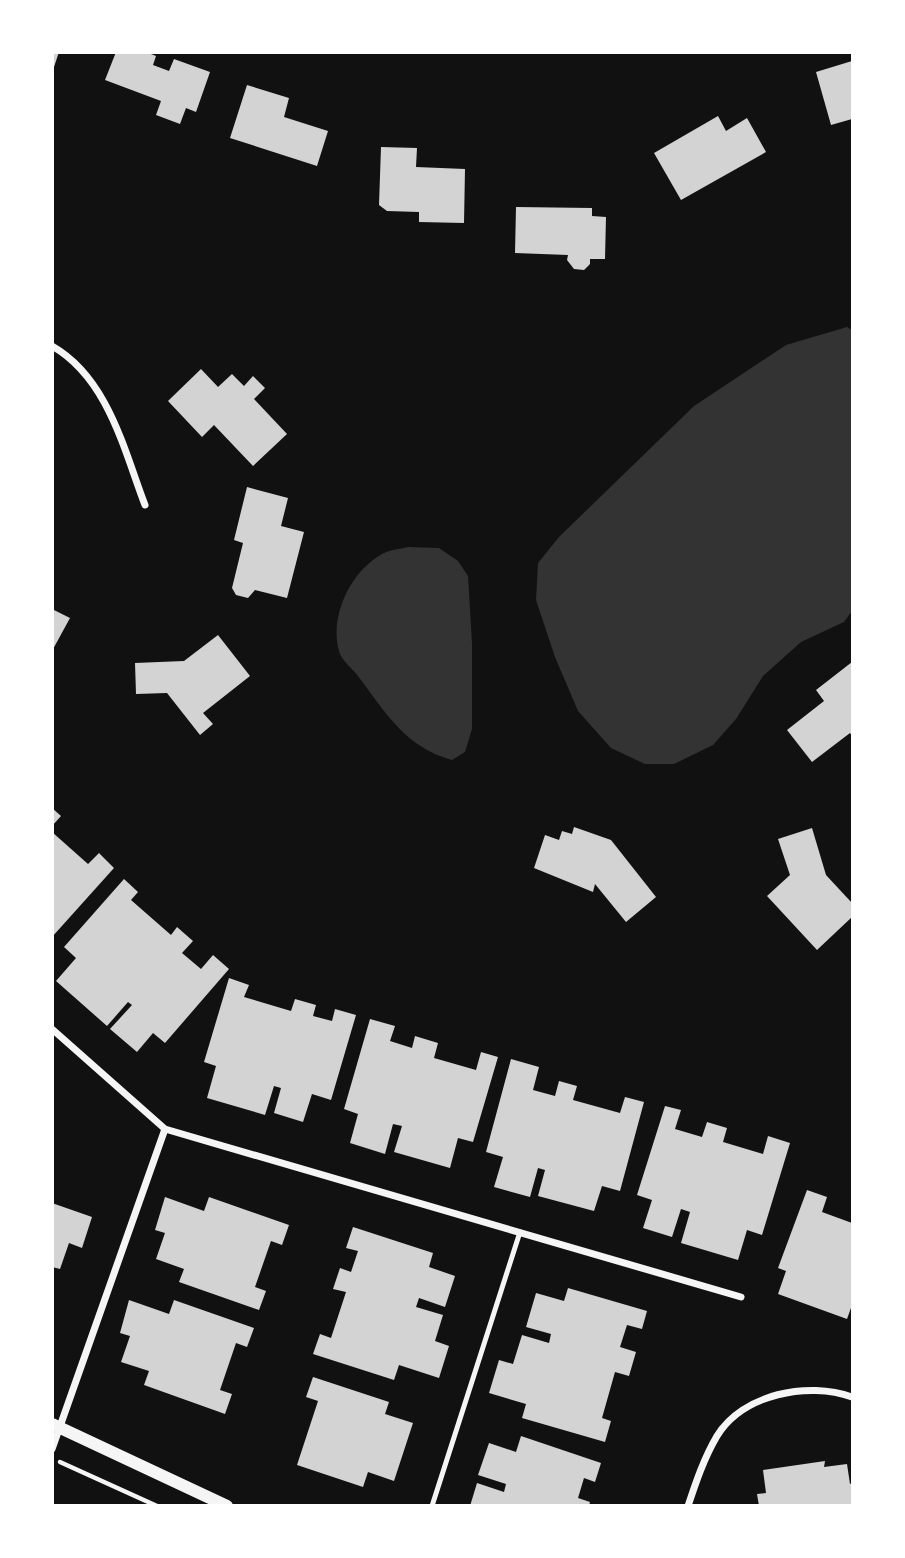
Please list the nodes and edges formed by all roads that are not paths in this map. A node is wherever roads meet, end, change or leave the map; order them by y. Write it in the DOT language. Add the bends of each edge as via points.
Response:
graph roads {
  1 [pos="52,346"];
  2 [pos="145,505"];
  3 [pos="52,1029"];
  4 [pos="165,1129"];
  5 [pos="520,1231"];
  6 [pos="741,1297"];
  7 [pos="852,1397"];
  8 [pos="56,1426"];
  9 [pos="52,1449"];
  10 [pos="227,1506"];
  11 [pos="432,1506"];
  12 [pos="688,1506"];
  1 -- 2 [label="street" via="91,381 110,414"];
  3 -- 4 [label="street"];
  4 -- 5 [label="street"];
  4 -- 8 [label="street"];
  5 -- 6 [label="street"];
  5 -- 11 [label="lane"];
  7 -- 12 [label="street" via="836,1391 803,1391 769,1397 739,1413 719,1433"];
  8 -- 9 [label="street"];
  8 -- 10 [label="street"];
}
